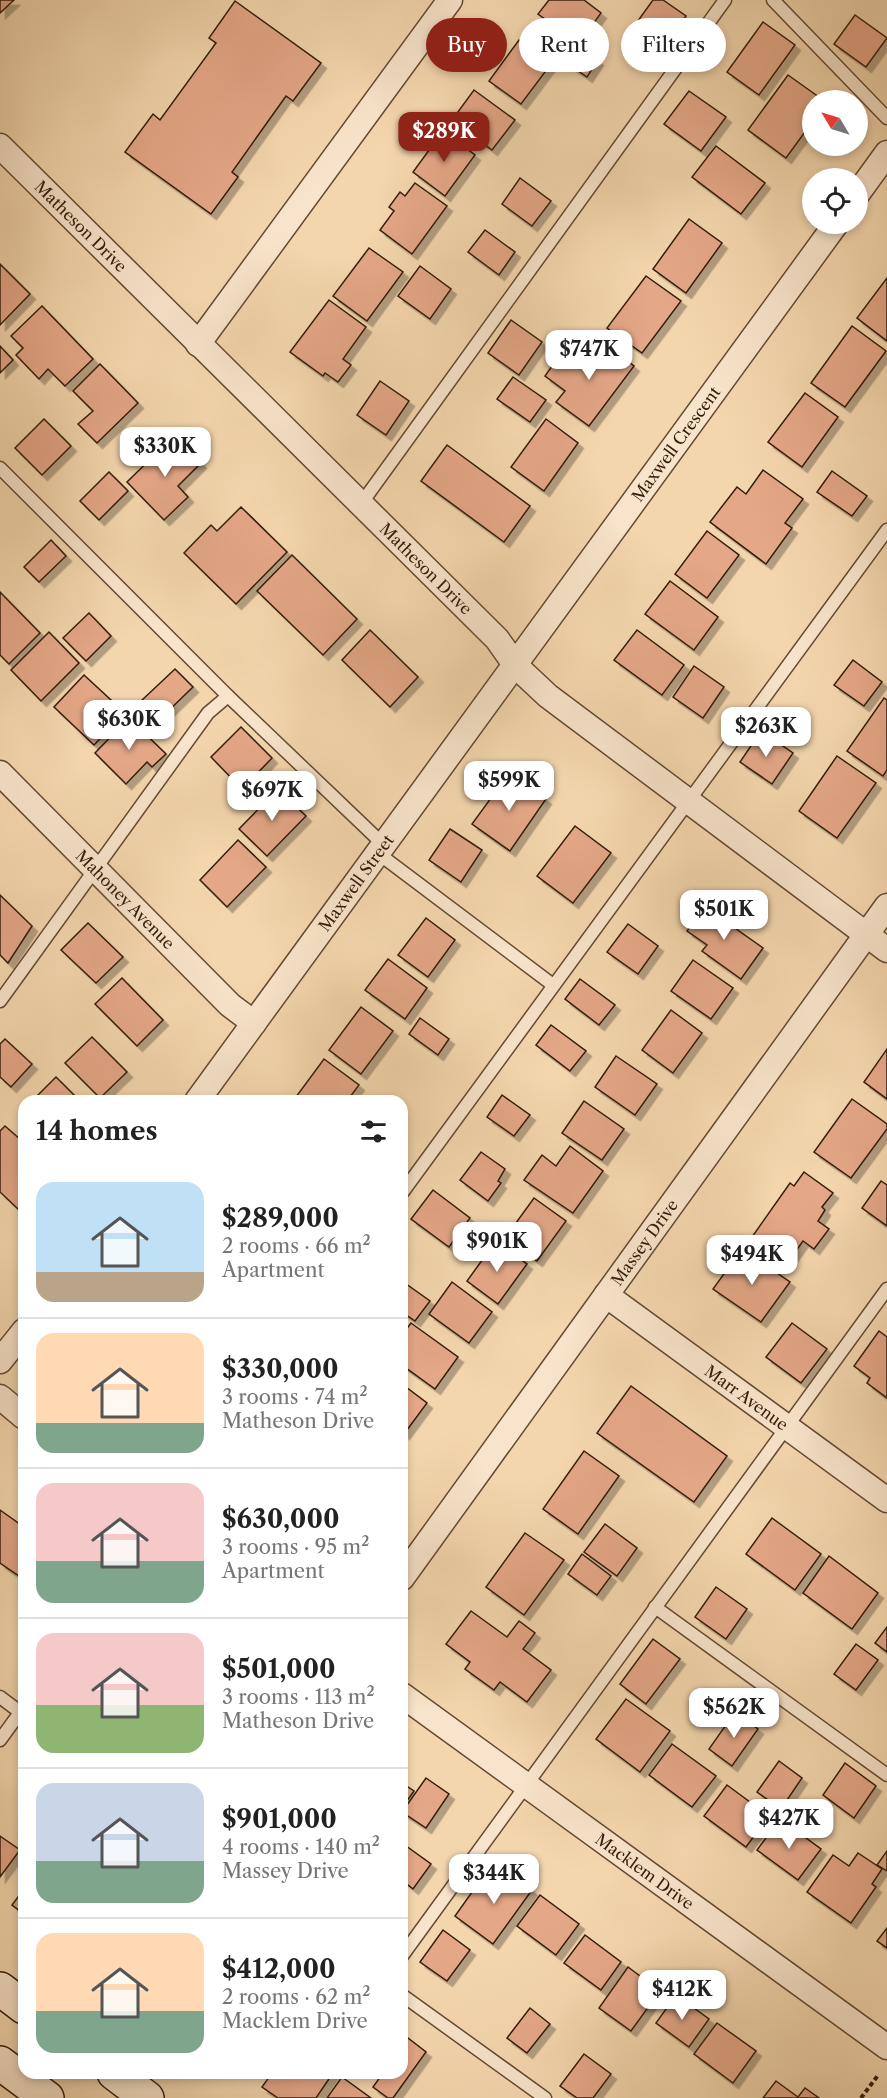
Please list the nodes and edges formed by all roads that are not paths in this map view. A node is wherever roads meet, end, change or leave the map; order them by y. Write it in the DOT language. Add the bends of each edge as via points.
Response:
graph roads {
  1 [pos="450,0"];
  2 [pos="724,0"];
  3 [pos="773,0"];
  4 [pos="887,118"];
  5 [pos="0,146"];
  6 [pos="887,153"];
  7 [pos="868,179"];
  8 [pos="829,234"];
  9 [pos="198,344"];
  10 [pos="0,468"];
  11 [pos="361,504"];
  12 [pos="887,530"];
  13 [pos="516,666"];
  14 [pos="228,696"];
  15 [pos="0,773"];
  16 [pos="689,803"];
  17 [pos="382,850"];
  18 [pos="96,868"];
  19 [pos="887,906"];
  20 [pos="866,935"];
  21 [pos="887,950"];
  22 [pos="553,985"];
  23 [pos="0,1001"];
  24 [pos="254,1023"];
  25 [pos="201,1095"];
  26 [pos="408,1185"];
  27 [pos="887,1289"];
  28 [pos="606,1295"];
  29 [pos="18,1338"];
  30 [pos="0,1361"];
  31 [pos="0,1397"];
  32 [pos="18,1412"];
  33 [pos="786,1426"];
  34 [pos="887,1500"];
  35 [pos="408,1570"];
  36 [pos="655,1608"];
  37 [pos="0,1697"];
  38 [pos="408,1699"];
  39 [pos="18,1709"];
  40 [pos="18,1718"];
  41 [pos="0,1740"];
  42 [pos="887,1775"];
  43 [pos="528,1787"];
  44 [pos="408,1948"];
  45 [pos="0,1989"];
  46 [pos="408,1999"];
  47 [pos="18,2002"];
  48 [pos="887,2047"];
  49 [pos="0,2063"];
  50 [pos="18,2073"];
  51 [pos="122,2079"];
  52 [pos="147,2098"];
  53 [pos="545,2098"];
  1 -- 9 [label="street"];
  2 -- 11 [label="lane"];
  3 -- 4 [label="lane"];
  5 -- 9 [label="street, Matheson Drive"];
  6 -- 7 [label="street"];
  8 -- 13 [label="street, Maxwell Crescent"];
  9 -- 11 [label="street, Matheson Drive"];
  10 -- 14 [label="lane"];
  11 -- 13 [label="street, Matheson Drive" via="497,639"];
  12 -- 16 [label="lane"];
  13 -- 16 [label="street, Matheson Drive" via="548,696"];
  13 -- 17 [label="street, Maxwell Street"];
  14 -- 17 [label="lane"];
  14 -- 18 [label="lane" via="208,713"];
  15 -- 18 [label="street, Mahoney Avenue"];
  16 -- 20 [label="street, Matheson Drive"];
  16 -- 22 [label="lane"];
  17 -- 22 [label="lane"];
  17 -- 24 [label="street, Maxwell Street"];
  18 -- 23 [label="lane"];
  18 -- 24 [label="street, Mahoney Avenue" via="230,1005"];
  19 -- 20 [label="street, Massey Drive"];
  20 -- 21 [label="street, Matheson Drive"];
  20 -- 28 [label="street, Massey Drive"];
  22 -- 26 [label="lane"];
  24 -- 25 [label="street, Maxwell Street"];
  27 -- 33 [label="lane"];
  28 -- 33 [label="street, Marr Avenue"];
  28 -- 35 [label="street, Massey Drive"];
  29 -- 30 [label="street"];
  31 -- 32 [label="street"];
  33 -- 34 [label="street, Marr Avenue"];
  33 -- 36 [label="lane"];
  36 -- 42 [label="lane"];
  36 -- 43 [label="lane"];
  37 -- 39 [label="lane"];
  38 -- 43 [label="street, Macklem Drive"];
  40 -- 41 [label="lane"];
  43 -- 44 [label="lane"];
  43 -- 48 [label="street, Macklem Drive"];
  45 -- 47 [label="main road"];
  46 -- 53 [label="lane"];
  49 -- 50 [label="main road"];
  51 -- 52 [label="main road"];
}
